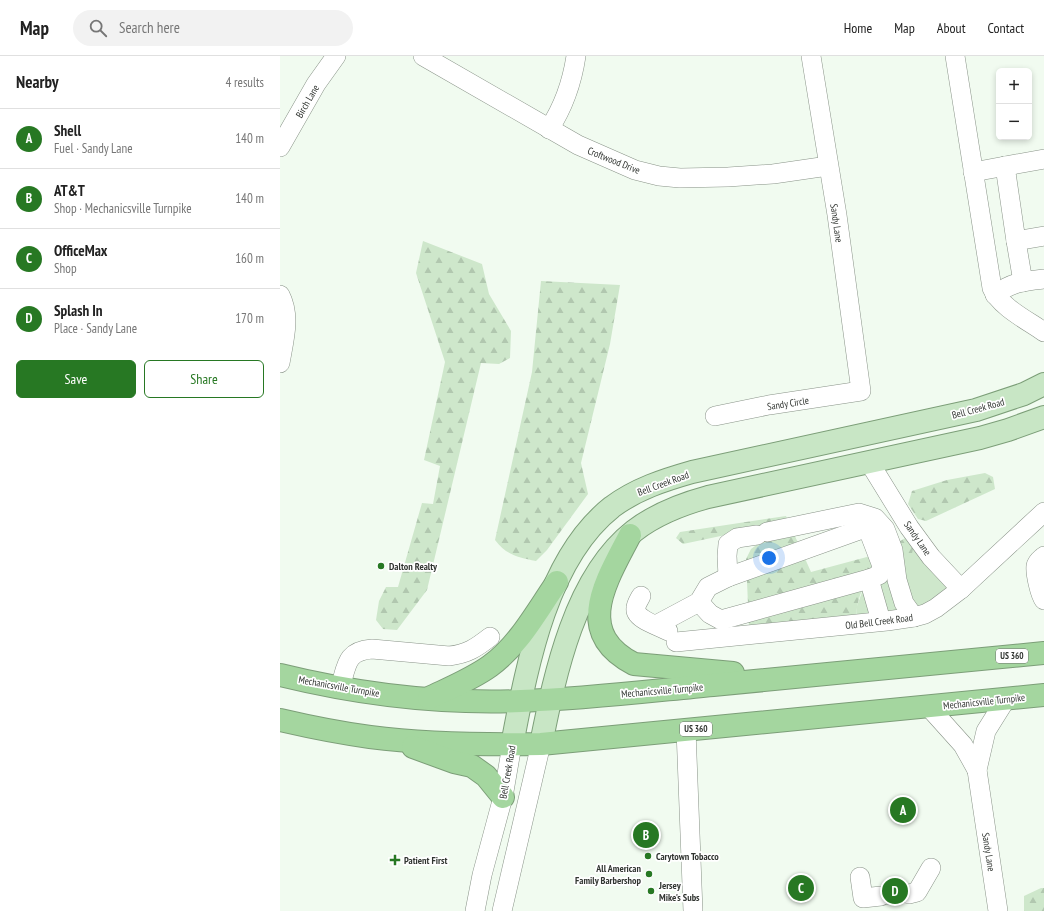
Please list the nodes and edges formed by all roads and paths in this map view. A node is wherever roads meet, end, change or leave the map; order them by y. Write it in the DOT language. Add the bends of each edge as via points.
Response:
graph roads {
  1 [pos="336,56"];
  2 [pos="423,56"];
  3 [pos="576,56"];
  4 [pos="811,56"];
  5 [pos="955,56"];
  6 [pos="549,129"];
  7 [pos="280,147"];
  8 [pos="1044,159"];
  9 [pos="828,166"];
  10 [pos="1005,166"];
  11 [pos="974,172"];
  12 [pos="1044,236"];
  13 [pos="1016,241"];
  14 [pos="1044,279"];
  15 [pos="1023,282"];
  16 [pos="280,295"];
  17 [pos="995,295"];
  18 [pos="1044,332"];
  19 [pos="280,363"];
  20 [pos="1044,384"];
  21 [pos="861,391"];
  22 [pos="715,416"];
  23 [pos="1044,417"];
  24 [pos="869,462"];
  25 [pos="1044,512"];
  26 [pos="630,535"];
  27 [pos="1044,556"];
  28 [pos="728,576"];
  29 [pos="869,579"];
  30 [pos="557,582"];
  31 [pos="961,589"];
  32 [pos="641,596"];
  33 [pos="1044,600"];
  34 [pos="699,602"];
  35 [pos="914,617"];
  36 [pos="881,622"];
  37 [pos="656,625"];
  38 [pos="490,637"];
  39 [pos="1044,653"];
  40 [pos="280,675"];
  41 [pos="792,678"];
  42 [pos="340,688"];
  43 [pos="1044,695"];
  44 [pos="428,698"];
  45 [pos="1006,699"];
  46 [pos="549,700"];
  47 [pos="520,702"];
  48 [pos="928,706"];
  49 [pos="280,720"];
  50 [pos="686,730"];
  51 [pos="389,739"];
  52 [pos="541,744"];
  53 [pos="512,745"];
  54 [pos="977,770"];
  55 [pos="503,797"];
  56 [pos="931,868"];
  57 [pos="860,878"];
  58 [pos="909,894"];
  59 [pos="881,896"];
  60 [pos="475,911"];
  61 [pos="502,911"];
  62 [pos="693,911"];
  63 [pos="998,911"];
  1 -- 7 [label="street, Birch Lane" via="316,84"];
  2 -- 6 [label="street, Croftwood Drive"];
  3 -- 6 [label="street" via="566,98"];
  4 -- 9 [label="street, Sandy Lane"];
  5 -- 11 [label="street"];
  6 -- 9 [label="street, Croftwood Drive" via="607,159 659,176 728,177"];
  8 -- 10 [label="street"];
  9 -- 21 [label="street, Sandy Lane"];
  10 -- 11 [label="street"];
  10 -- 13 [label="street"];
  11 -- 17 [label="street"];
  12 -- 13 [label="street"];
  13 -- 15 [label="street"];
  14 -- 15 [label="street"];
  15 -- 17 [label="street" via="1004,288"];
  16 -- 19 [label="street" via="287,322"];
  17 -- 18 [label="street"];
  20 -- 30 [label="main road, Bell Creek Road" via="1024,394 976,410 699,471 649,486 613,506 594,523 578,543"];
  21 -- 22 [label="street, Sandy Circle"];
  23 -- 24 [label="main road" via="980,438"];
  24 -- 26 [label="main road" via="689,502 655,518"];
  24 -- 31 [label="street, Sandy Lane" via="909,527 931,557"];
  25 -- 31 [label="street, Old Bell Creek Road"];
  26 -- 41 [label="highway" via="606,582 599,609 604,638 622,658 634,664 647,666"];
  26 -- 46 [label="main road" via="602,567 586,593 563,650"];
  27 -- 33 [label="street" via="1036,568"];
  28 -- 29 [label="street" via="862,529 869,532 882,566 879,575"];
  28 -- 34 [label="street" via="708,587"];
  28 -- 35 [label="street" via="728,544 737,538 859,513 875,518 885,529 893,550 897,580 904,603"];
  29 -- 34 [label="street" via="721,620 710,614"];
  29 -- 36 [label="street"];
  30 -- 44 [label="highway" via="516,642 502,657 478,674"];
  30 -- 47 [label="main road, Bell Creek Road" via="535,640"];
  31 -- 35 [label="street, Old Bell Creek Road" via="936,608"];
  32 -- 37 [label="street" via="636,612 639,617"];
  34 -- 37 [label="street"];
  35 -- 36 [label="street, Old Bell Creek Road"];
  36 -- 37 [label="street, Old Bell Creek Road" via="683,641"];
  38 -- 42 [label="street" via="461,655 361,650 348,660"];
  39 -- 41 [label="highway, Mechanicsville Turnpike / US 360"];
  40 -- 42 [label="highway, Mechanicsville Turnpike / US 360"];
  41 -- 46 [label="highway, Mechanicsville Turnpike / US 360"];
  42 -- 44 [label="highway, Mechanicsville Turnpike / US 360"];
  43 -- 45 [label="highway, Mechanicsville Turnpike / US 360"];
  44 -- 47 [label="highway, Mechanicsville Turnpike / US 360"];
  45 -- 48 [label="highway, Mechanicsville Turnpike / US 360"];
  45 -- 54 [label="street, Sandy Lane" via="986,731"];
  46 -- 47 [label="highway, Mechanicsville Turnpike / US 360"];
  46 -- 52 [label="main road"];
  47 -- 53 [label="main road, Bell Creek Road"];
  48 -- 50 [label="highway, Mechanicsville Turnpike / US 360"];
  48 -- 54 [label="street, Sandy Lane" via="963,745"];
  49 -- 51 [label="highway, Mechanicsville Turnpike / US 360"];
  50 -- 52 [label="highway, Mechanicsville Turnpike / US 360"];
  50 -- 62 [label="street"];
  51 -- 53 [label="highway, Mechanicsville Turnpike / US 360"];
  51 -- 55 [label="highway" via="472,766 486,776"];
  52 -- 53 [label="highway, Mechanicsville Turnpike / US 360"];
  52 -- 61 [label="street"];
  53 -- 55 [label="street, Bell Creek Road"];
  54 -- 63 [label="street, Sandy Lane"];
  55 -- 60 [label="street, Bell Creek Road"];
  56 -- 58 [label="street" via="917,892"];
  57 -- 59 [label="street" via="863,898"];
}
